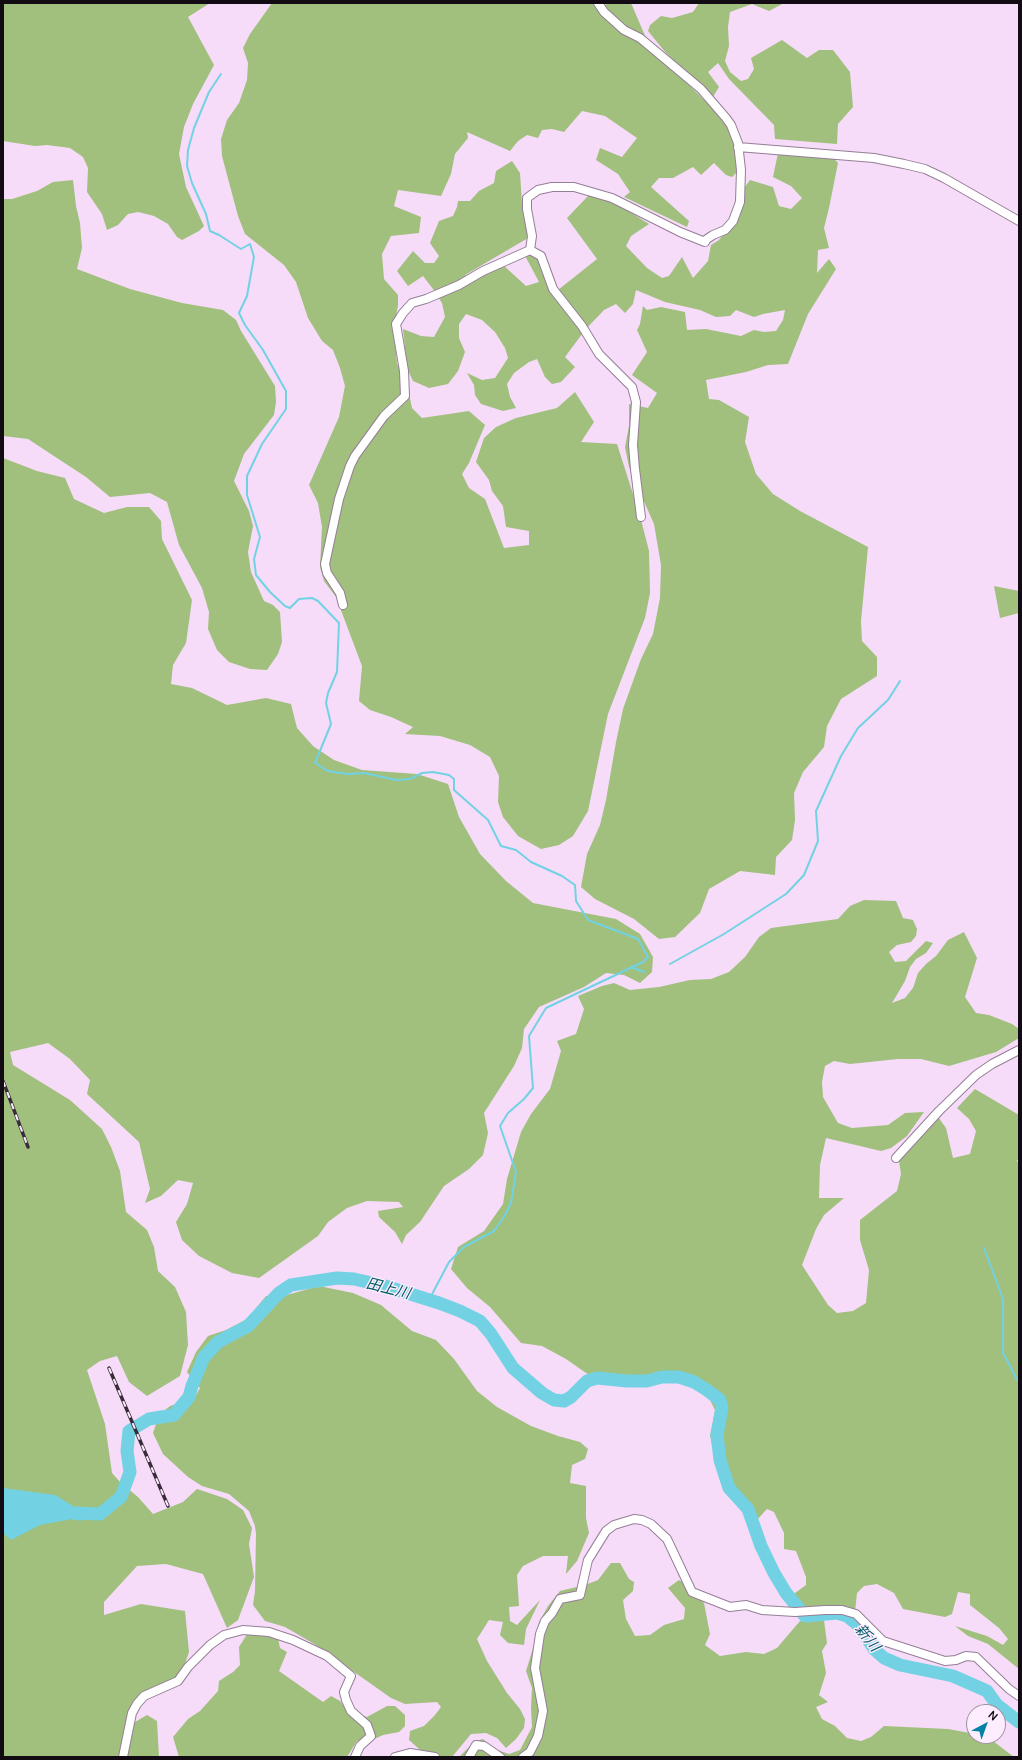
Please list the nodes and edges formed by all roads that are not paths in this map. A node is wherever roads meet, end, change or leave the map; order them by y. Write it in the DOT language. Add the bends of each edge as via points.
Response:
graph roads {
  1 [pos="598,3"];
  2 [pos="738,147"];
  3 [pos="1019,221"];
  4 [pos="530,250"];
  5 [pos="641,517"];
  6 [pos="343,605"];
  7 [pos="1019,1050"];
  8 [pos="896,1158"];
  9 [pos="1019,1696"];
  10 [pos="123,1757"];
  11 [pos="355,1757"];
  12 [pos="395,1757"];
  13 [pos="435,1757"];
  14 [pos="469,1757"];
  15 [pos="500,1757"];
  16 [pos="523,1757"];
  1 -- 2 [label="street" via="624,30 640,38 700,89 731,125"];
  2 -- 3 [label="street" via="874,158 925,169"];
  2 -- 4 [label="street" via="741,193 738,210 725,230 705,242 612,198 574,187 552,187 538,190 528,198 527,209 532,236"];
  4 -- 5 [label="street" via="541,256 553,289 582,326 599,354 632,387 636,402 633,445"];
  4 -- 6 [label="street" via="483,270 459,285 412,303 396,324 404,371 405,396 384,416 350,466 339,499 325,564 327,573 340,593"];
  7 -- 8 [label="street" via="976,1075"];
  9 -- 16 [label="street" via="976,1657 966,1656 945,1661 883,1641 856,1614 842,1610 795,1612 762,1610 746,1605 730,1607 692,1592 667,1539 651,1524 634,1519 614,1524 602,1535 588,1560 580,1595 560,1600 545,1621 540,1634 535,1668 543,1711 538,1736 530,1752"];
  10 -- 11 [label="street" via="132,1713 144,1696 178,1681 210,1645 224,1635 243,1630 269,1632 292,1640 327,1656 351,1676 344,1692 346,1700 351,1711 367,1725 371,1736 360,1746"];
  12 -- 13 [label="street" via="410,1753"];
  14 -- 15 [label="street" via="476,1744 484,1746"];
}
